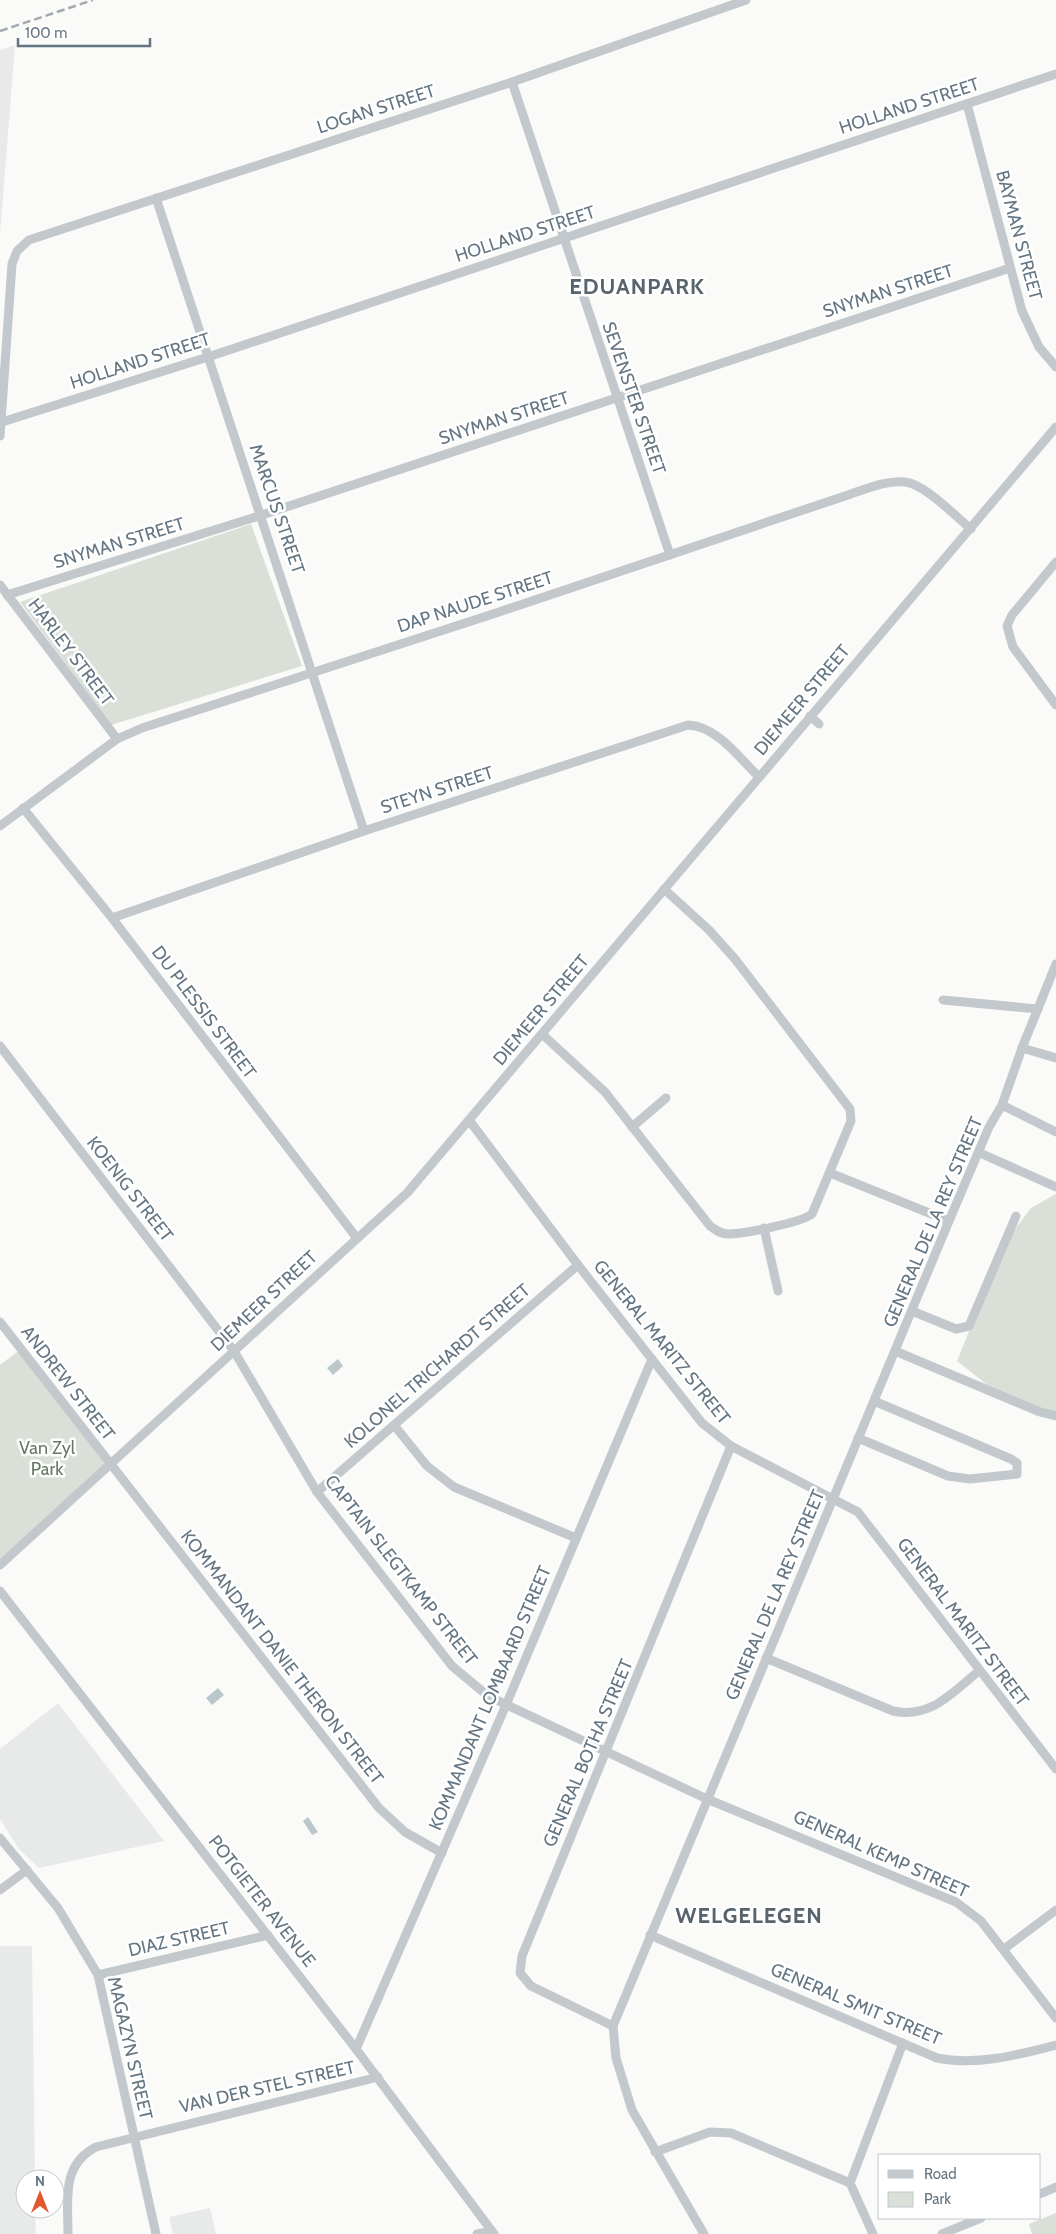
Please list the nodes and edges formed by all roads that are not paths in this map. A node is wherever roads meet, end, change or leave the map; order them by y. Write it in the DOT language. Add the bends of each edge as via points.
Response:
graph roads {
  1 [pos="746,0"];
  2 [pos="1056,74"];
  3 [pos="512,82"];
  4 [pos="967,104"];
  5 [pos="156,198"];
  6 [pos="564,238"];
  7 [pos="1010,268"];
  8 [pos="208,357"];
  9 [pos="1056,367"];
  10 [pos="617,398"];
  11 [pos="2,422"];
  12 [pos="1056,427"];
  13 [pos="0,436"];
  14 [pos="262,515"];
  15 [pos="971,529"];
  16 [pos="670,554"];
  17 [pos="1056,562"];
  18 [pos="0,585"];
  19 [pos="7,595"];
  20 [pos="314,672"];
  21 [pos="1056,705"];
  22 [pos="810,716"];
  23 [pos="819,724"];
  24 [pos="117,739"];
  25 [pos="758,777"];
  26 [pos="23,808"];
  27 [pos="0,826"];
  28 [pos="364,831"];
  29 [pos="664,889"];
  30 [pos="112,918"];
  31 [pos="1056,964"];
  32 [pos="943,1000"];
  33 [pos="1038,1009"];
  34 [pos="542,1034"];
  35 [pos="0,1046"];
  36 [pos="1022,1048"];
  37 [pos="1056,1058"];
  38 [pos="666,1098"];
  39 [pos="1002,1105"];
  40 [pos="469,1120"];
  41 [pos="632,1126"];
  42 [pos="1056,1132"];
  43 [pos="980,1153"];
  44 [pos="830,1173"];
  45 [pos="1056,1187"];
  46 [pos="1016,1216"];
  47 [pos="949,1221"];
  48 [pos="764,1228"];
  49 [pos="356,1237"];
  50 [pos="578,1265"];
  51 [pos="778,1291"];
  52 [pos="912,1311"];
  53 [pos="0,1322"];
  54 [pos="234,1351"];
  55 [pos="895,1351"];
  56 [pos="652,1359"];
  57 [pos="874,1401"];
  58 [pos="1056,1416"];
  59 [pos="394,1425"];
  60 [pos="858,1438"];
  61 [pos="731,1446"];
  62 [pos="111,1465"];
  63 [pos="317,1492"];
  64 [pos="833,1498"];
  65 [pos="576,1538"];
  66 [pos="0,1565"];
  67 [pos="0,1591"];
  68 [pos="766,1658"];
  69 [pos="980,1671"];
  70 [pos="506,1705"];
  71 [pos="607,1751"];
  72 [pos="1056,1769"];
  73 [pos="707,1799"];
  74 [pos="0,1838"];
  75 [pos="442,1853"];
  76 [pos="26,1870"];
  77 [pos="0,1890"];
  78 [pos="1056,1910"];
  79 [pos="268,1935"];
  80 [pos="650,1935"];
  81 [pos="1004,1949"];
  82 [pos="98,1975"];
  83 [pos="1056,2018"];
  84 [pos="613,2026"];
  85 [pos="903,2043"];
  86 [pos="1056,2045"];
  87 [pos="356,2049"];
  88 [pos="378,2078"];
  89 [pos="134,2136"];
  90 [pos="655,2152"];
  91 [pos="850,2183"];
  92 [pos="1056,2187"];
  93 [pos="1041,2194"];
  94 [pos="979,2219"];
  95 [pos="493,2232"];
  96 [pos="946,2233"];
  97 [pos="68,2234"];
  98 [pos="156,2234"];
  99 [pos="477,2234"];
  100 [pos="704,2234"];
  101 [pos="873,2234"];
  1 -- 3 [label="street, LOGAN STREET"];
  2 -- 4 [label="street, HOLLAND STREET"];
  3 -- 5 [label="street, LOGAN STREET"];
  3 -- 6 [label="street, SEVENSTER STREET"];
  4 -- 6 [label="street, HOLLAND STREET"];
  4 -- 7 [label="street, BAYMAN STREET"];
  5 -- 8 [label="street, MARCUS STREET"];
  5 -- 11 [label="street, LOGAN STREET" via="29,240 17,251 11,273"];
  6 -- 8 [label="street, HOLLAND STREET"];
  6 -- 10 [label="street, SEVENSTER STREET"];
  7 -- 9 [label="street, BAYMAN STREET" via="1032,336"];
  7 -- 10 [label="street, SNYMAN STREET"];
  8 -- 11 [label="street, HOLLAND STREET"];
  8 -- 14 [label="street, MARCUS STREET"];
  10 -- 14 [label="street, SNYMAN STREET"];
  10 -- 16 [label="street, SEVENSTER STREET"];
  11 -- 13 [label="street"];
  12 -- 15 [label="street, DIEMEER STREET"];
  14 -- 19 [label="street, SNYMAN STREET"];
  14 -- 20 [label="street, MARCUS STREET"];
  15 -- 16 [label="street, DAP NAUDE STREET" via="919,486 898,482 848,495"];
  15 -- 22 [label="street, DIEMEER STREET"];
  16 -- 20 [label="street, DAP NAUDE STREET"];
  17 -- 21 [label="street" via="1012,614 1007,626 1013,647"];
  18 -- 19 [label="street, HARLEY STREET"];
  19 -- 24 [label="street, HARLEY STREET"];
  20 -- 24 [label="street, DAP NAUDE STREET"];
  20 -- 28 [label="street, MARCUS STREET"];
  22 -- 23 [label="street"];
  22 -- 25 [label="street, DIEMEER STREET"];
  24 -- 26 [label="street, DAP NAUDE STREET"];
  25 -- 28 [label="street, STEYN STREET" via="712,732 688,725"];
  25 -- 29 [label="street, DIEMEER STREET"];
  26 -- 27 [label="street, DAP NAUDE STREET"];
  26 -- 30 [label="street, DU PLESSIS STREET"];
  28 -- 30 [label="street, STEYN STREET"];
  29 -- 34 [label="street, DIEMEER STREET"];
  29 -- 44 [label="street" via="735,959 847,1104 851,1121"];
  30 -- 49 [label="street, DU PLESSIS STREET"];
  31 -- 33 [label="street, GENERAL DE LA REY STREET"];
  32 -- 33 [label="street"];
  33 -- 36 [label="street, GENERAL DE LA REY STREET"];
  34 -- 40 [label="street, DIEMEER STREET"];
  34 -- 41 [label="street" via="601,1087"];
  35 -- 54 [label="street, KOENIG STREET"];
  36 -- 37 [label="street"];
  36 -- 39 [label="street, GENERAL DE LA REY STREET"];
  38 -- 41 [label="street"];
  39 -- 42 [label="street"];
  39 -- 43 [label="street, GENERAL DE LA REY STREET" via="989,1127"];
  40 -- 49 [label="street, DIEMEER STREET" via="397,1202"];
  40 -- 50 [label="street, GENERAL MARITZ STREET"];
  41 -- 48 [label="street" via="710,1226 730,1234"];
  43 -- 45 [label="street"];
  43 -- 47 [label="street, GENERAL DE LA REY STREET"];
  44 -- 47 [label="street"];
  44 -- 48 [label="street" via="812,1214"];
  46 -- 52 [label="street" via="969,1326 956,1329"];
  47 -- 52 [label="street, GENERAL DE LA REY STREET"];
  48 -- 51 [label="street"];
  49 -- 54 [label="street, DIEMEER STREET"];
  50 -- 56 [label="street, GENERAL MARITZ STREET"];
  50 -- 59 [label="street, KOLONEL TRICHARDT STREET"];
  52 -- 55 [label="street, GENERAL DE LA REY STREET"];
  53 -- 62 [label="street, ANDREW STREET"];
  54 -- 62 [label="street, DIEMEER STREET"];
  54 -- 63 [label="street, CAPTAIN SLEGTKAMP STREET"];
  55 -- 57 [label="street, GENERAL DE LA REY STREET"];
  55 -- 58 [label="street"];
  56 -- 61 [label="street, GENERAL MARITZ STREET" via="702,1423"];
  56 -- 65 [label="street, KOMMANDANT LOMBAARD STREET"];
  57 -- 60 [label="street, GENERAL DE LA REY STREET"];
  57 -- 60 [label="street" via="1014,1460 1018,1464 1017,1474 970,1479 948,1476"];
  59 -- 63 [label="street, KOLONEL TRICHARDT STREET"];
  59 -- 65 [label="street" via="427,1466 454,1487"];
  60 -- 64 [label="street, GENERAL DE LA REY STREET"];
  61 -- 64 [label="street, GENERAL MARITZ STREET"];
  61 -- 71 [label="street, GENERAL BOTHA STREET"];
  62 -- 66 [label="street, DIEMEER STREET"];
  62 -- 75 [label="street, KOMMANDANT DANIE THERON STREET" via="379,1808 405,1832"];
  63 -- 70 [label="street, CAPTAIN SLEGTKAMP STREET" via="452,1666 476,1688"];
  64 -- 68 [label="street, GENERAL DE LA REY STREET"];
  64 -- 69 [label="street, GENERAL MARITZ STREET" via="851,1507 864,1519"];
  65 -- 70 [label="street, KOMMANDANT LOMBAARD STREET"];
  67 -- 79 [label="street, POTGIETER AVENUE"];
  68 -- 69 [label="street" via="892,1711 911,1714 935,1705"];
  68 -- 73 [label="street, GENERAL DE LA REY STREET"];
  69 -- 72 [label="street, GENERAL MARITZ STREET"];
  70 -- 71 [label="street, CAPTAIN SLEGTKAMP STREET"];
  70 -- 75 [label="street, KOMMANDANT LOMBAARD STREET"];
  71 -- 73 [label="street, CAPTAIN SLEGTKAMP STREET"];
  71 -- 84 [label="street, GENERAL BOTHA STREET" via="524,1947 520,1973 531,1986"];
  73 -- 80 [label="street, GENERAL DE LA REY STREET"];
  73 -- 81 [label="street, GENERAL KEMP STREET" via="956,1902 982,1921"];
  74 -- 76 [label="street, MAGAZYN STREET"];
  75 -- 87 [label="street, KOMMANDANT LOMBAARD STREET"];
  76 -- 77 [label="street"];
  76 -- 82 [label="street, MAGAZYN STREET" via="58,1908"];
  78 -- 81 [label="street"];
  79 -- 82 [label="street, DIAZ STREET"];
  79 -- 87 [label="street, POTGIETER AVENUE"];
  80 -- 84 [label="street, GENERAL DE LA REY STREET"];
  80 -- 85 [label="street, GENERAL SMIT STREET"];
  81 -- 83 [label="street, GENERAL KEMP STREET"];
  82 -- 89 [label="street, MAGAZYN STREET"];
  84 -- 90 [label="street, GENERAL DE LA REY STREET" via="616,2058 625,2092 639,2126"];
  85 -- 86 [label="street, GENERAL SMIT STREET" via="937,2058 968,2061"];
  85 -- 91 [label="street"];
  87 -- 88 [label="street, POTGIETER AVENUE"];
  88 -- 89 [label="street, VAN DER STEL STREET"];
  88 -- 95 [label="street, POTGIETER AVENUE"];
  89 -- 97 [label="street, VAN DER STEL STREET" via="96,2147 79,2158 70,2178"];
  89 -- 98 [label="street, MAGAZYN STREET"];
  90 -- 91 [label="street" via="710,2132 725,2131"];
  90 -- 100 [label="street, GENERAL DE LA REY STREET"];
  91 -- 101 [label="street"];
  92 -- 93 [label="street"];
  94 -- 96 [label="street"];
  95 -- 99 [label="street"];
}
